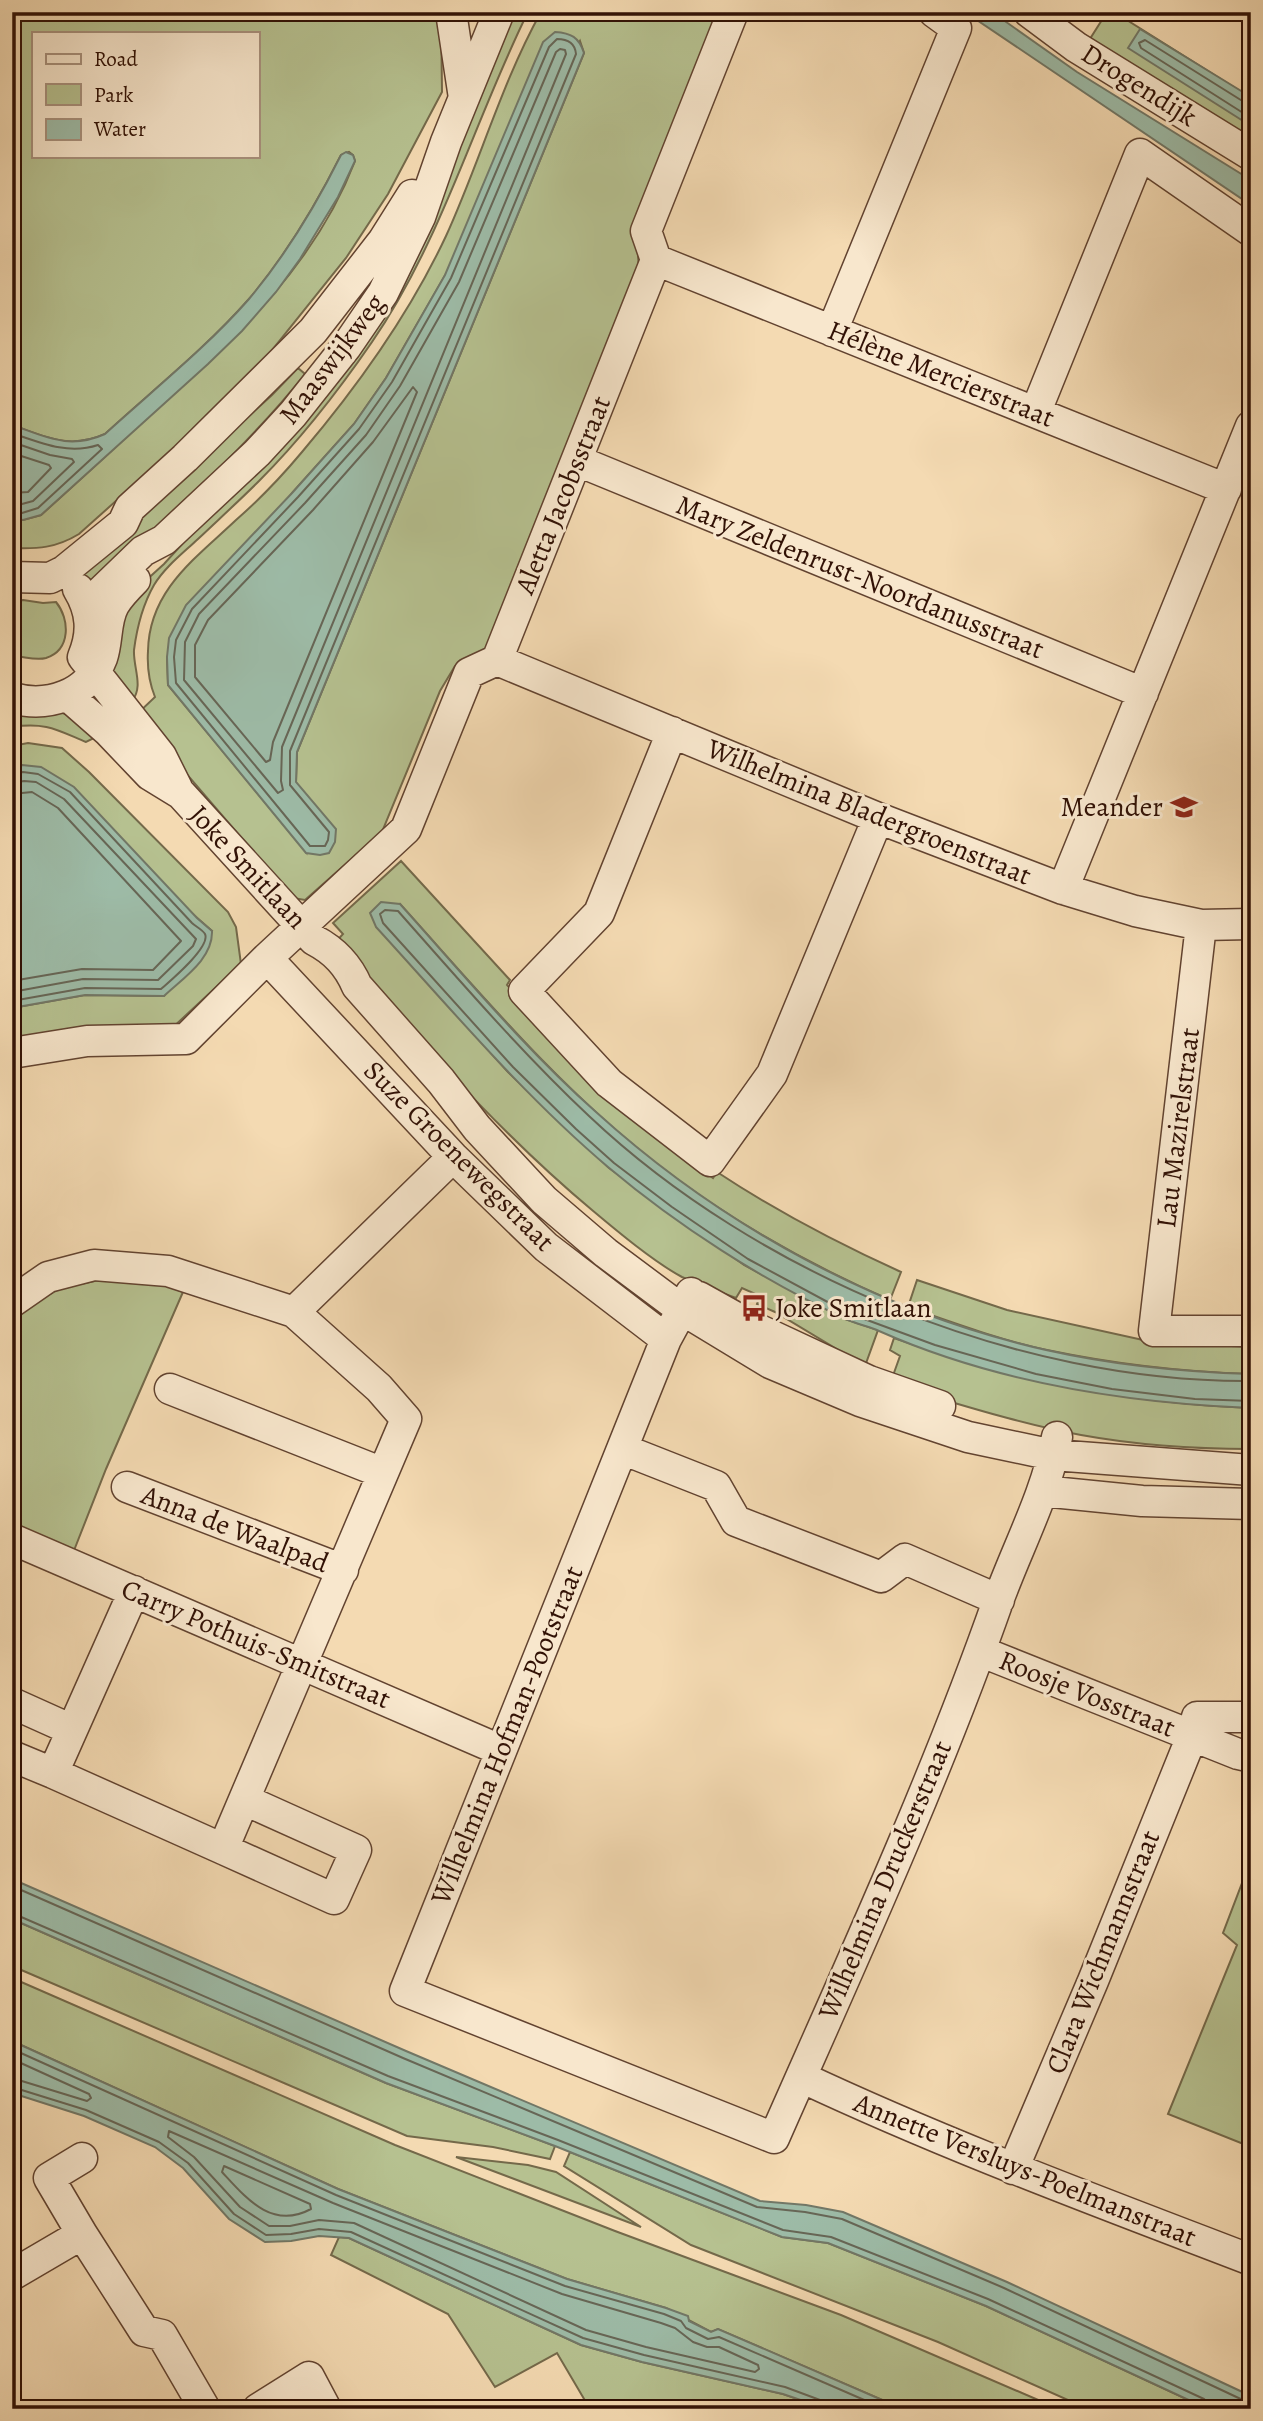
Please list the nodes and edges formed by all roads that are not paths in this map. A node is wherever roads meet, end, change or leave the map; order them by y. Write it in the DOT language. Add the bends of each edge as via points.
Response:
graph roads {
  1 [pos="451,12"];
  2 [pos="499,12"];
  3 [pos="733,12"];
  4 [pos="934,12"];
  5 [pos="1029,12"];
  6 [pos="464,99"];
  7 [pos="446,142"];
  8 [pos="1251,155"];
  9 [pos="1251,231"];
  10 [pos="656,260"];
  11 [pos="832,331"];
  12 [pos="1036,411"];
  13 [pos="1251,426"];
  14 [pos="578,461"];
  15 [pos="1226,489"];
  16 [pos="12,560"];
  17 [pos="57,567"];
  18 [pos="12,577"];
  19 [pos="98,611"];
  20 [pos="497,660"];
  21 [pos="88,665"];
  22 [pos="12,681"];
  23 [pos="1143,694"];
  24 [pos="68,696"];
  25 [pos="12,698"];
  26 [pos="672,732"];
  27 [pos="181,794"];
  28 [pos="878,818"];
  29 [pos="1063,889"];
  30 [pos="1251,924"];
  31 [pos="1201,925"];
  32 [pos="308,933"];
  33 [pos="267,958"];
  34 [pos="12,1053"];
  35 [pos="453,1157"];
  36 [pos="686,1301"];
  37 [pos="12,1303"];
  38 [pos="294,1312"];
  39 [pos="1251,1331"];
  40 [pos="666,1339"];
  41 [pos="170,1389"];
  42 [pos="1055,1446"];
  43 [pos="622,1448"];
  44 [pos="1251,1453"];
  45 [pos="1251,1470"];
  46 [pos="383,1473"];
  47 [pos="127,1487"];
  48 [pos="1042,1491"];
  49 [pos="1251,1504"];
  50 [pos="12,1539"];
  51 [pos="343,1570"];
  52 [pos="134,1591"];
  53 [pos="999,1600"];
  54 [pos="982,1652"];
  55 [pos="304,1664"];
  56 [pos="12,1703"];
  57 [pos="1251,1717"];
  58 [pos="72,1730"];
  59 [pos="1192,1736"];
  60 [pos="500,1751"];
  61 [pos="12,1756"];
  62 [pos="1251,1757"];
  63 [pos="53,1773"];
  64 [pos="245,1800"];
  65 [pos="223,1849"];
  66 [pos="593,2067"];
  67 [pos="801,2077"];
  68 [pos="82,2158"];
  69 [pos="1013,2169"];
  70 [pos="82,2234"];
  71 [pos="1251,2260"];
  72 [pos="12,2275"];
  73 [pos="205,2409"];
  74 [pos="258,2409"];
  75 [pos="326,2409"];
  1 -- 6 [label="street"];
  2 -- 6 [label="street, Maaswijkweg"];
  3 -- 10 [label="street" via="646,231"];
  4 -- 11 [label="street" via="956,28"];
  5 -- 8 [label="street, Drogendijk" via="1076,47"];
  6 -- 7 [label="street, Maaswijkweg"];
  7 -- 17 [label="street, Maaswijkweg" via="383,241 313,331 185,458 130,508 112,513 59,558"];
  7 -- 19 [label="street, Maaswijkweg" via="419,217 383,293 346,347 257,453 164,540 143,551"];
  9 -- 12 [label="street" via="1140,154"];
  10 -- 11 [label="street, Hélène Mercierstraat"];
  10 -- 14 [label="street, Aletta Jacobsstraat"];
  11 -- 12 [label="street, Hélène Mercierstraat"];
  12 -- 15 [label="street, Hélène Mercierstraat"];
  13 -- 15 [label="street"];
  14 -- 20 [label="street, Aletta Jacobsstraat"];
  14 -- 23 [label="street, Mary Zeldenrust-Noordanusstraat"];
  15 -- 23 [label="street"];
  16 -- 17 [label="street" via="37,559"];
  17 -- 18 [label="street" via="50,578"];
  17 -- 19 [label="street" via="74,580"];
  19 -- 21 [label="street" via="102,659"];
  20 -- 26 [label="street, Wilhelmina Bladergroenstraat"];
  20 -- 32 [label="street" via="469,673 406,829"];
  21 -- 22 [label="street" via="48,681"];
  21 -- 24 [label="street" via="78,690"];
  21 -- 27 [label="street, Joke Smitlaan" via="161,756"];
  23 -- 29 [label="street"];
  24 -- 25 [label="street" via="37,702"];
  24 -- 27 [label="street, Joke Smitlaan" via="150,775"];
  26 -- 28 [label="street, Wilhelmina Bladergroenstraat"];
  26 -- 28 [label="street" via="599,913 524,991 609,1083 710,1161 772,1074"];
  27 -- 32 [label="street, Joke Smitlaan"];
  28 -- 29 [label="street, Wilhelmina Bladergroenstraat"];
  29 -- 31 [label="street, Wilhelmina Bladergroenstraat"];
  30 -- 31 [label="street, Wilhelmina Bladergroenstraat"];
  31 -- 39 [label="street, Lau Mazirelstraat" via="1154,1331"];
  32 -- 33 [label="street"];
  32 -- 36 [label="street, Joke Smitlaan" via="319,956 342,981 357,986 544,1200 607,1253"];
  33 -- 34 [label="street" via="186,1039 88,1041"];
  33 -- 35 [label="street, Suze Groenewegstraat"];
  35 -- 38 [label="street"];
  35 -- 40 [label="street, Suze Groenewegstraat" via="546,1247"];
  36 -- 40 [label="street, Wilhelmina Hofman-Pootstraat"];
  36 -- 42 [label="street, Joke Smitlaan" via="770,1363 860,1401 968,1437"];
  37 -- 38 [label="street" via="48,1277 94,1265 168,1270"];
  38 -- 46 [label="street" via="379,1388 406,1419"];
  40 -- 43 [label="street, Wilhelmina Hofman-Pootstraat"];
  41 -- 46 [label="street"];
  42 -- 44 [label="street, Joke Smitlaan"];
  42 -- 45 [label="street, Joke Smitlaan"];
  42 -- 48 [label="street, Wilhelmina Druckerstraat"];
  43 -- 53 [label="street" via="716,1486 736,1521 881,1577 905,1559"];
  43 -- 60 [label="street, Wilhelmina Hofman-Pootstraat"];
  46 -- 51 [label="street"];
  47 -- 51 [label="street, Anna de Waalpad"];
  48 -- 49 [label="street" via="1142,1501"];
  48 -- 53 [label="street, Wilhelmina Druckerstraat"];
  50 -- 52 [label="street, Carry Pothuis-Smitstraat"];
  51 -- 55 [label="street"];
  52 -- 55 [label="street, Carry Pothuis-Smitstraat"];
  52 -- 58 [label="street"];
  53 -- 54 [label="street, Wilhelmina Druckerstraat"];
  54 -- 59 [label="street, Roosje Vosstraat"];
  54 -- 67 [label="street, Wilhelmina Druckerstraat"];
  55 -- 60 [label="street, Carry Pothuis-Smitstraat"];
  55 -- 64 [label="street"];
  56 -- 58 [label="street"];
  57 -- 59 [label="street, Roosje Vosstraat" via="1197,1717"];
  58 -- 63 [label="street"];
  59 -- 62 [label="street, Roosje Vosstraat"];
  59 -- 69 [label="street, Clara Wichmannstraat"];
  60 -- 66 [label="street, Wilhelmina Hofman-Pootstraat" via="404,1991"];
  61 -- 63 [label="street"];
  63 -- 65 [label="street"];
  64 -- 65 [label="street"];
  64 -- 65 [label="street" via="356,1850 334,1899"];
  66 -- 67 [label="street, Wilhelmina Druckerstraat" via="774,2138"];
  67 -- 69 [label="street, Annette Versluys-Poelmanstraat"];
  68 -- 70 [label="street" via="49,2178"];
  69 -- 71 [label="street, Annette Versluys-Poelmanstraat"];
  70 -- 72 [label="street"];
  70 -- 73 [label="street" via="144,2331 162,2335"];
  74 -- 75 [label="street" via="309,2377"];
}
